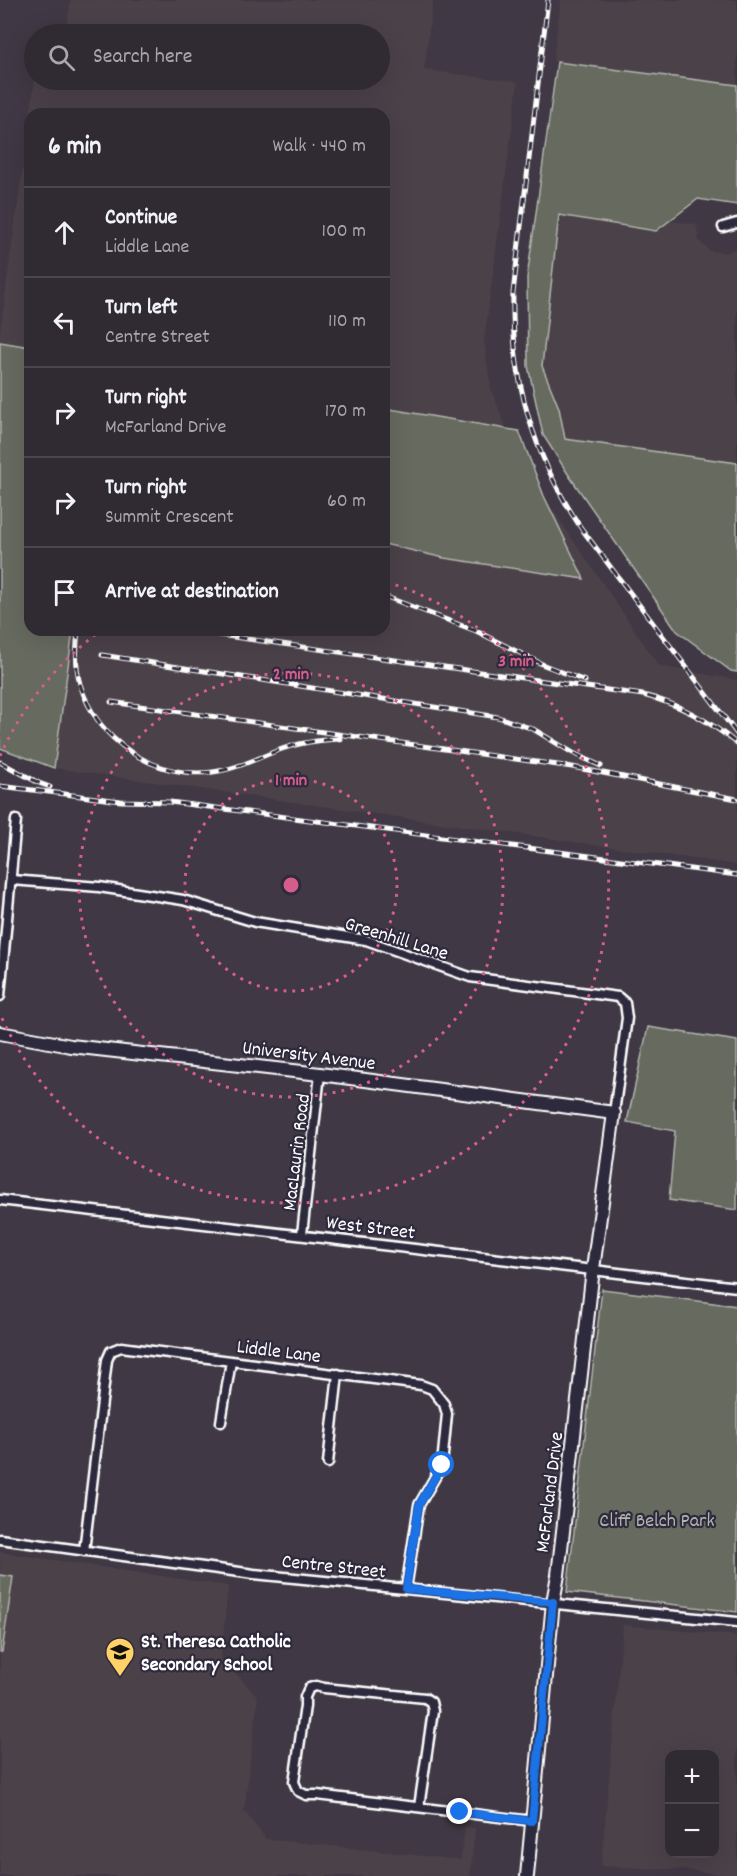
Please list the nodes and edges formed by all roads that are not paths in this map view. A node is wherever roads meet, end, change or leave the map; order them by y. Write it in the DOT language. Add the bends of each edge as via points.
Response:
graph roads {
  1 [pos="737,223"];
  2 [pos="723,227"];
  3 [pos="16,820"];
  4 [pos="12,880"];
  5 [pos="0,996"];
  6 [pos="0,1033"];
  7 [pos="320,1074"];
  8 [pos="614,1113"];
  9 [pos="0,1200"];
  10 [pos="302,1234"];
  11 [pos="593,1269"];
  12 [pos="737,1287"];
  13 [pos="231,1361"];
  14 [pos="338,1374"];
  15 [pos="221,1422"];
  16 [pos="327,1463"];
  17 [pos="0,1539"];
  18 [pos="84,1551"];
  19 [pos="406,1589"];
  20 [pos="553,1602"];
  21 [pos="737,1622"];
  22 [pos="419,1807"];
  23 [pos="532,1821"];
  24 [pos="526,1876"];
  1 -- 2 [label="street"];
  3 -- 4 [label="street"];
  4 -- 5 [label="street"];
  4 -- 8 [label="street, Greenhill Lane" via="99,887 183,900 255,922 366,940 470,977 618,997 626,1004 627,1018"];
  6 -- 7 [label="street, University Avenue" via="71,1046"];
  7 -- 8 [label="street, University Avenue"];
  7 -- 10 [label="street, MacLaurin Road"];
  8 -- 11 [label="street, McFarland Drive"];
  9 -- 10 [label="street, West Street"];
  10 -- 11 [label="street, West Street"];
  11 -- 12 [label="street, West Street"];
  11 -- 20 [label="street, McFarland Drive"];
  13 -- 14 [label="street, Liddle Lane"];
  13 -- 15 [label="street"];
  13 -- 18 [label="street, Liddle Lane" via="121,1347 111,1351"];
  14 -- 16 [label="street"];
  14 -- 19 [label="street, Liddle Lane" via="421,1384 432,1389 444,1404 447,1414 442,1465 419,1505"];
  17 -- 18 [label="street, Centre Street"];
  18 -- 19 [label="street, Centre Street"];
  19 -- 20 [label="street, Centre Street"];
  20 -- 21 [label="street, Centre Street"];
  20 -- 23 [label="street, McFarland Drive"];
  22 -- 22 [label="street" via="298,1791 294,1782 309,1688 425,1698 431,1702 433,1711"];
  22 -- 23 [label="street"];
  23 -- 24 [label="street, McFarland Drive"];
}
